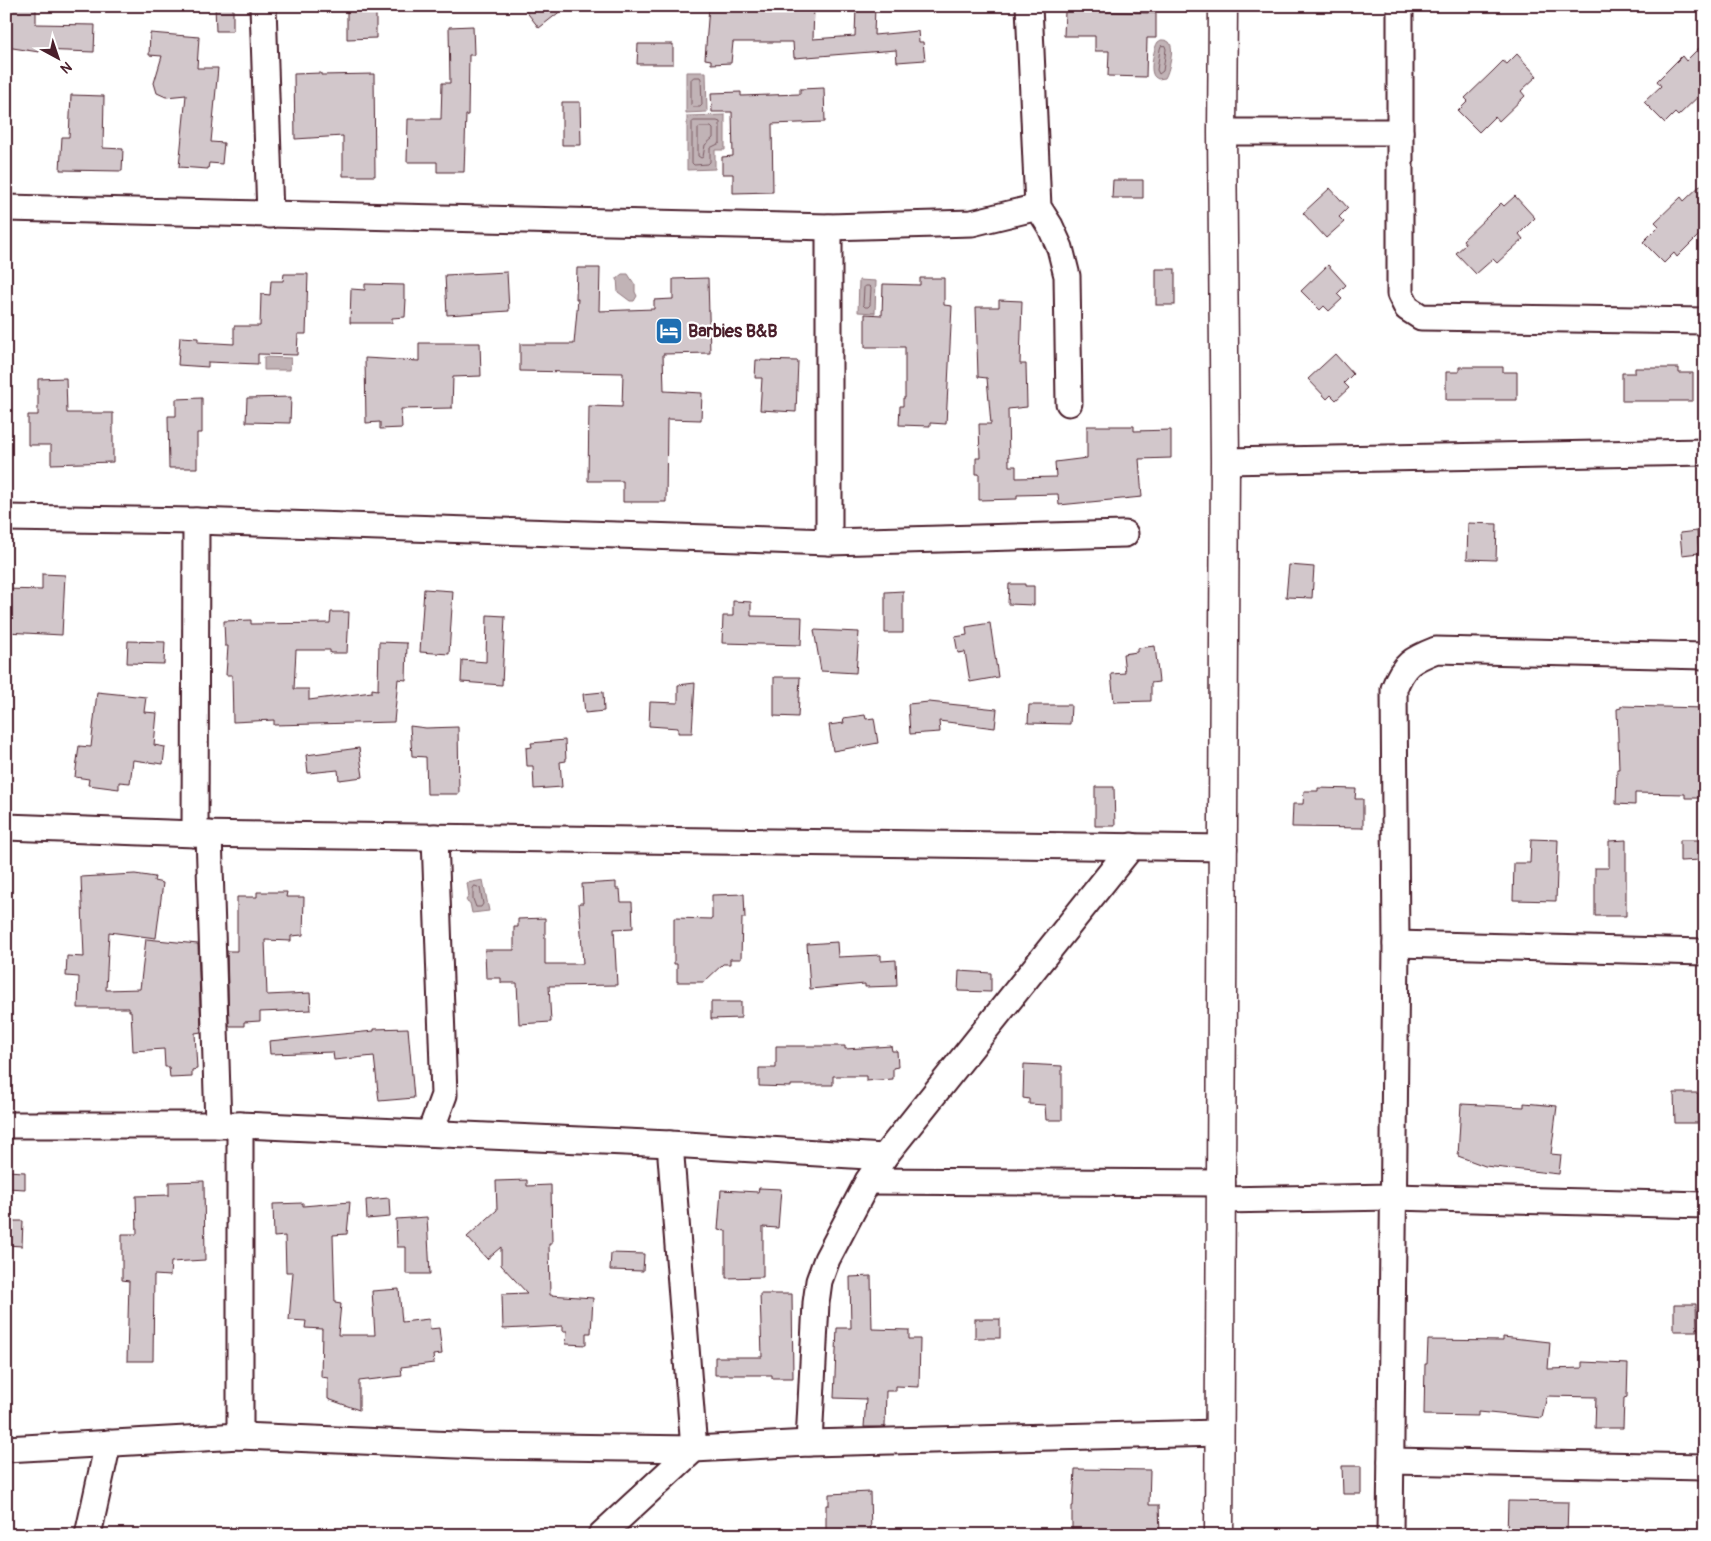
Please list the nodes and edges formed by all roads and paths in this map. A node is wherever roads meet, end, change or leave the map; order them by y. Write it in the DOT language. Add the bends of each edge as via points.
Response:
graph roads {
  1 [pos="263,6"];
  2 [pos="1030,6"];
  3 [pos="1223,6"];
  4 [pos="1400,6"];
  5 [pos="1222,132"];
  6 [pos="1400,132"];
  7 [pos="1038,207"];
  8 [pos="6,208"];
  9 [pos="270,215"];
  10 [pos="829,227"];
  11 [pos="1705,321"];
  12 [pos="1069,403"];
  13 [pos="1705,452"];
  14 [pos="1225,461"];
  15 [pos="6,518"];
  16 [pos="196,521"];
  17 [pos="1125,534"];
  18 [pos="829,542"];
  19 [pos="1705,656"];
  20 [pos="6,827"];
  21 [pos="202,834"];
  22 [pos="435,837"];
  23 [pos="1132,846"];
  24 [pos="1224,848"];
  25 [pos="1396,944"];
  26 [pos="1705,952"];
  27 [pos="444,1095"];
  28 [pos="6,1125"];
  29 [pos="229,1125"];
  30 [pos="430,1134"];
  31 [pos="472,1135"];
  32 [pos="670,1144"];
  33 [pos="884,1157"];
  34 [pos="868,1181"];
  35 [pos="1222,1191"];
  36 [pos="1393,1198"];
  37 [pos="1705,1205"];
  38 [pos="1220,1433"];
  39 [pos="240,1436"];
  40 [pos="108,1443"];
  41 [pos="809,1444"];
  42 [pos="694,1448"];
  43 [pos="6,1449"];
  44 [pos="1391,1461"];
  45 [pos="1705,1467"];
  46 [pos="88,1535"];
  47 [pos="602,1535"];
  48 [pos="1219,1535"];
  49 [pos="1390,1535"];
  1 -- 9 [label="street"];
  2 -- 7 [label="street"];
  3 -- 5 [label="street"];
  4 -- 6 [label="street"];
  5 -- 6 [label="street"];
  5 -- 14 [label="street"];
  6 -- 11 [label="street" via="1400,294 1413,313 1421,317"];
  7 -- 10 [label="street" via="972,223"];
  7 -- 12 [label="street" via="1060,248 1067,276"];
  8 -- 9 [label="street"];
  9 -- 10 [label="street"];
  10 -- 18 [label="street"];
  13 -- 14 [label="street"];
  14 -- 24 [label="street"];
  15 -- 16 [label="street"];
  16 -- 18 [label="street"];
  16 -- 21 [label="street"];
  17 -- 18 [label="street"];
  19 -- 25 [label="street" via="1436,650 1408,664 1399,674 1394,689"];
  20 -- 21 [label="street"];
  21 -- 22 [label="street"];
  21 -- 29 [label="street"];
  22 -- 23 [label="street"];
  22 -- 27 [label="street"];
  23 -- 24 [label="street"];
  23 -- 33 [label="street"];
  24 -- 35 [label="street"];
  25 -- 26 [label="street"];
  25 -- 36 [label="street"];
  27 -- 30 [label="street"];
  27 -- 31 [label="street"];
  28 -- 29 [label="street"];
  29 -- 30 [label="street"];
  29 -- 39 [label="street"];
  30 -- 31 [label="street"];
  31 -- 32 [label="street"];
  32 -- 33 [label="street"];
  32 -- 42 [label="street"];
  33 -- 34 [label="street"];
  34 -- 35 [label="street"];
  34 -- 41 [label="street" via="819,1281"];
  35 -- 36 [label="street"];
  35 -- 38 [label="street"];
  36 -- 37 [label="street"];
  36 -- 44 [label="street"];
  38 -- 41 [label="street"];
  38 -- 48 [label="street"];
  39 -- 40 [label="street"];
  39 -- 42 [label="street" via="480,1446"];
  40 -- 43 [label="street"];
  40 -- 46 [label="street"];
  41 -- 42 [label="street"];
  42 -- 47 [label="street"];
  44 -- 45 [label="street"];
  44 -- 49 [label="street"];
}
